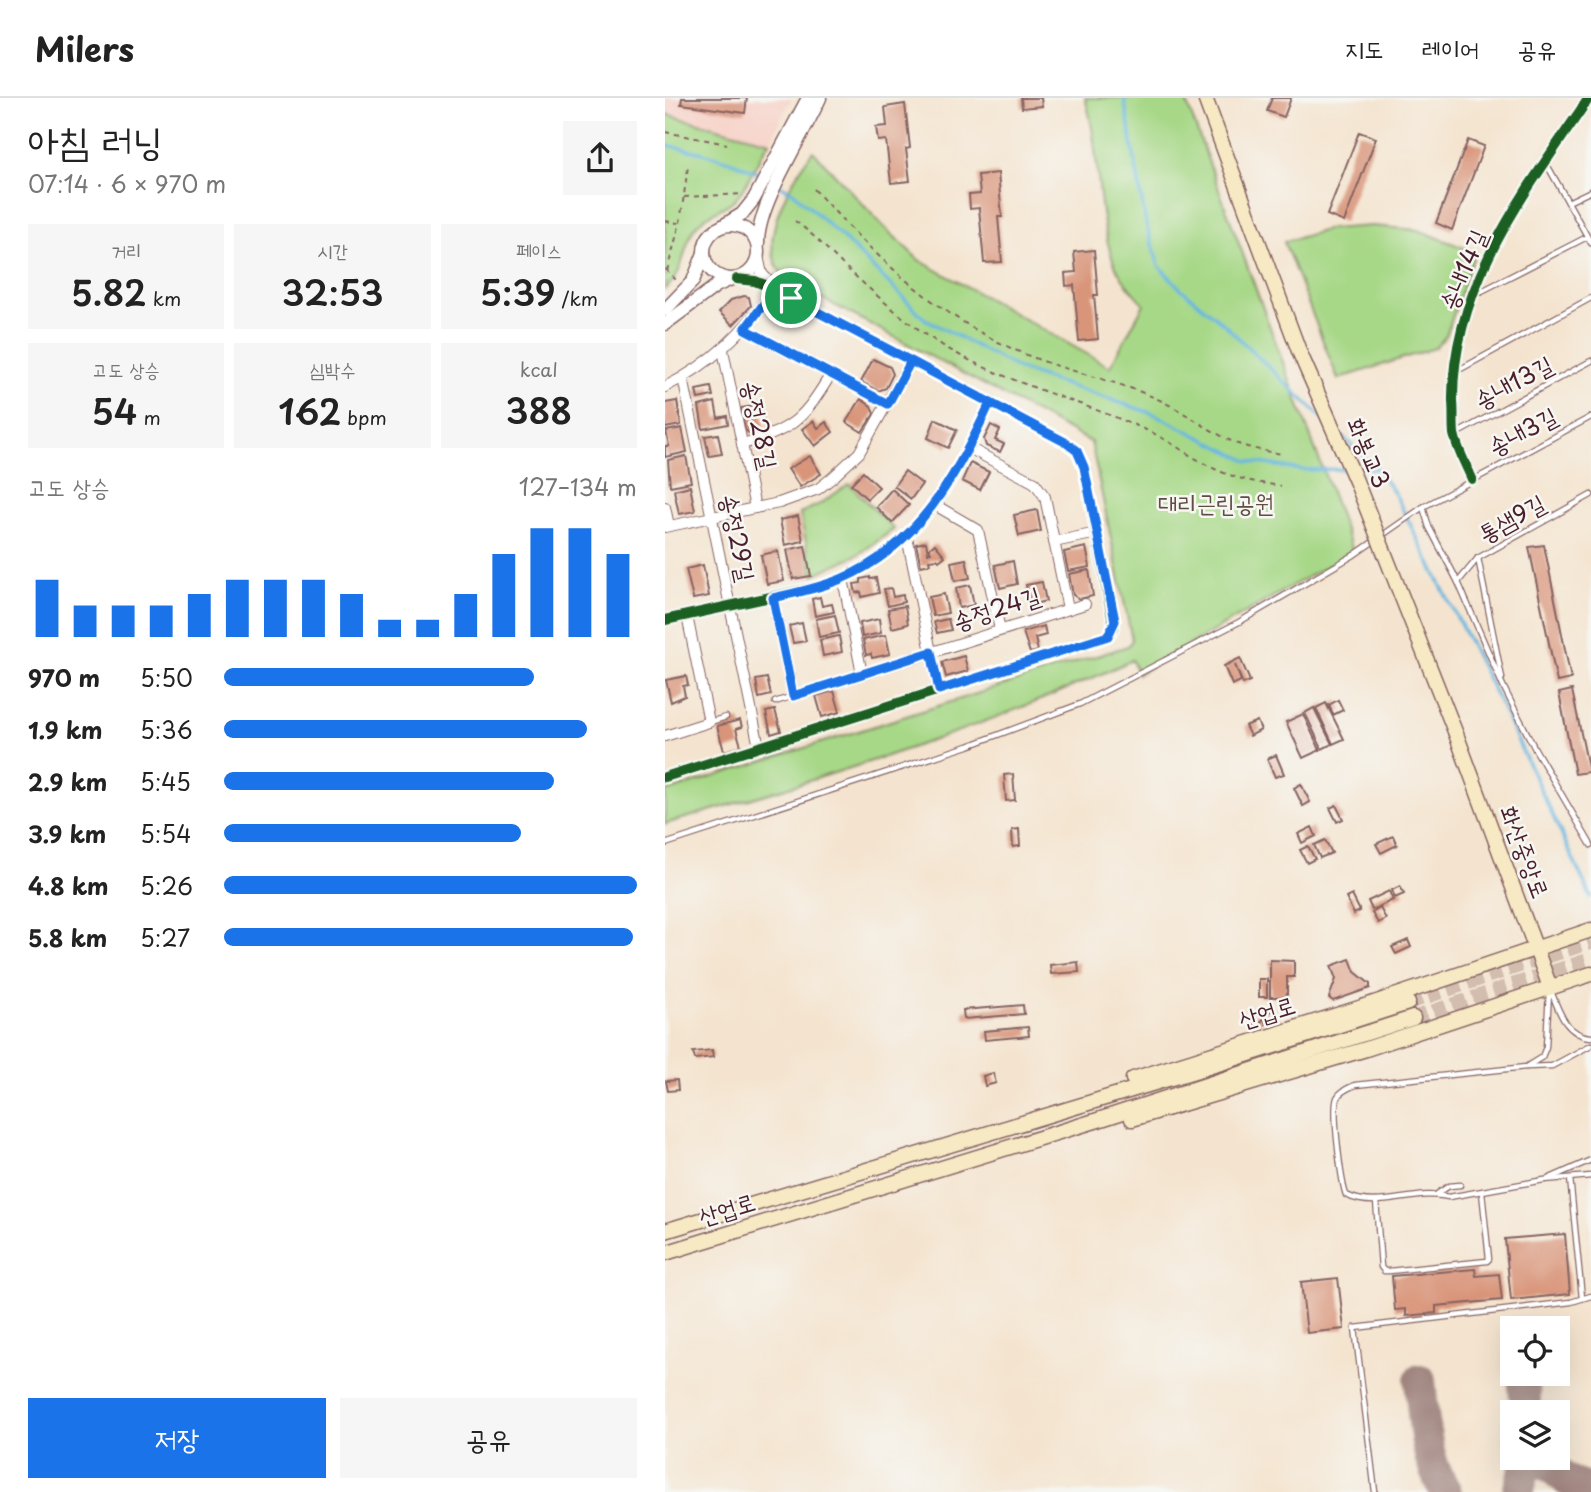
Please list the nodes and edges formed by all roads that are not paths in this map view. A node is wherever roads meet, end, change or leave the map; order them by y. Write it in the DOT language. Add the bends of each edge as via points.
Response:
graph roads {
  1 [pos="808,98"];
  2 [pos="820,98"];
  3 [pos="1205,98"];
  4 [pos="1589,98"];
  5 [pos="1546,162"];
  6 [pos="780,165"];
  7 [pos="1591,191"];
  8 [pos="1568,202"];
  9 [pos="721,227"];
  10 [pos="1587,236"];
  11 [pos="1591,243"];
  12 [pos="758,252"];
  13 [pos="704,253"];
  14 [pos="733,279"];
  15 [pos="775,289"];
  16 [pos="1472,296"];
  17 [pos="791,298"];
  18 [pos="1591,298"];
  19 [pos="665,310"];
  20 [pos="665,324"];
  21 [pos="745,329"];
  22 [pos="723,351"];
  23 [pos="911,361"];
  24 [pos="1591,362"];
  25 [pos="1453,373"];
  26 [pos="831,374"];
  27 [pos="683,378"];
  28 [pos="665,387"];
  29 [pos="990,403"];
  30 [pos="888,404"];
  31 [pos="1591,416"];
  32 [pos="1454,435"];
  33 [pos="742,444"];
  34 [pos="969,448"];
  35 [pos="1472,479"];
  36 [pos="1591,495"];
  37 [pos="935,505"];
  38 [pos="665,507"];
  39 [pos="1423,507"];
  40 [pos="755,508"];
  41 [pos="712,517"];
  42 [pos="667,526"];
  43 [pos="1097,533"];
  44 [pos="907,537"];
  45 [pos="1054,541"];
  46 [pos="1478,558"];
  47 [pos="843,579"];
  48 [pos="1458,582"];
  49 [pos="773,598"];
  50 [pos="1085,604"];
  51 [pos="730,607"];
  52 [pos="1068,608"];
  53 [pos="687,616"];
  54 [pos="665,620"];
  55 [pos="1000,630"];
  56 [pos="931,652"];
  57 [pos="862,674"];
  58 [pos="1503,686"];
  59 [pos="939,690"];
  60 [pos="793,696"];
  61 [pos="775,702"];
  62 [pos="726,717"];
  63 [pos="709,722"];
  64 [pos="1456,734"];
  65 [pos="665,736"];
  66 [pos="759,747"];
  67 [pos="665,777"];
  68 [pos="665,844"];
  69 [pos="1591,845"];
  70 [pos="1591,930"];
  71 [pos="1536,949"];
  72 [pos="1591,974"];
  73 [pos="1550,987"];
  74 [pos="1408,1003"];
  75 [pos="1413,1018"];
  76 [pos="1591,1037"];
  77 [pos="1591,1045"];
  78 [pos="1526,1067"];
  79 [pos="958,1142"];
  80 [pos="1591,1160"];
  81 [pos="964,1161"];
  82 [pos="1591,1176"];
  83 [pos="1570,1178"];
  84 [pos="1544,1180"];
  85 [pos="1460,1185"];
  86 [pos="1482,1192"];
  87 [pos="1436,1194"];
  88 [pos="1376,1201"];
  89 [pos="665,1230"];
  90 [pos="665,1253"];
  91 [pos="1591,1296"];
  92 [pos="1582,1298"];
  93 [pos="1375,1492"];
  1 -- 6 [label="street"];
  2 -- 6 [label="street"];
  3 -- 64 [label="main road, 화봉교3, bridge" via="1299,351"];
  4 -- 5 [label="street, 송내14길"];
  5 -- 8 [label="lane"];
  5 -- 16 [label="street, 송내14길" via="1490,251"];
  6 -- 9 [label="street" via="742,214"];
  6 -- 12 [label="street" via="761,219"];
  7 -- 8 [label="lane"];
  8 -- 10 [label="lane"];
  9 -- 12 [label="street" via="744,228 751,233"];
  9 -- 13 [label="street" via="708,237"];
  10 -- 11 [label="lane"];
  10 -- 16 [label="lane"];
  12 -- 14 [label="street" via="751,271"];
  12 -- 17 [label="street" via="762,274"];
  13 -- 14 [label="street" via="708,268 721,278"];
  13 -- 19 [label="street" via="693,281"];
  14 -- 15 [label="street"];
  14 -- 20 [label="street" via="716,286"];
  15 -- 17 [label="street"];
  15 -- 21 [label="street"];
  16 -- 25 [label="street, 송내14길"];
  17 -- 23 [label="street"];
  18 -- 25 [label="lane"];
  21 -- 22 [label="street"];
  21 -- 26 [label="street"];
  22 -- 27 [label="street"];
  22 -- 33 [label="street, 송정28길"];
  23 -- 29 [label="street"];
  23 -- 30 [label="street"];
  24 -- 32 [label="lane, 송내13길"];
  25 -- 32 [label="street, 송내14길"];
  26 -- 30 [label="street"];
  26 -- 33 [label="street" via="809,409 790,426"];
  27 -- 28 [label="street"];
  27 -- 41 [label="street, 송정29길"];
  29 -- 34 [label="street"];
  29 -- 43 [label="street" via="1077,451"];
  30 -- 40 [label="street" via="859,453 832,478 799,497"];
  31 -- 35 [label="lane, 송내3길"];
  32 -- 35 [label="street, 송내14길"];
  33 -- 40 [label="street, 송정28길"];
  34 -- 37 [label="street"];
  34 -- 45 [label="street, 송정24길" via="1041,488"];
  35 -- 39 [label="lane, 송내3길"];
  36 -- 46 [label="lane, 통샘9길"];
  37 -- 44 [label="street"];
  37 -- 55 [label="street" via="980,533"];
  38 -- 42 [label="street"];
  39 -- 48 [label="lane"];
  39 -- 68 [label="lane, 송내3길" via="1354,555 1240,622 1080,704 955,751"];
  40 -- 41 [label="street"];
  41 -- 42 [label="street"];
  41 -- 51 [label="street, 송정29길"];
  43 -- 45 [label="street"];
  43 -- 59 [label="street" via="1115,621 1108,636"];
  44 -- 47 [label="street"];
  44 -- 56 [label="street"];
  45 -- 52 [label="street, 송정24길"];
  46 -- 48 [label="lane, 통샘9길"];
  46 -- 58 [label="lane"];
  47 -- 49 [label="street"];
  47 -- 57 [label="street"];
  48 -- 58 [label="lane"];
  49 -- 51 [label="street"];
  49 -- 60 [label="street"];
  50 -- 52 [label="street, 송정24길"];
  51 -- 53 [label="street"];
  51 -- 66 [label="street, 송정29길"];
  52 -- 55 [label="street, 송정24길"];
  53 -- 54 [label="street"];
  53 -- 63 [label="street"];
  55 -- 56 [label="street, 송정24길"];
  56 -- 57 [label="street, 송정24길"];
  56 -- 59 [label="street"];
  57 -- 60 [label="street, 송정24길"];
  58 -- 69 [label="lane"];
  59 -- 66 [label="street"];
  60 -- 61 [label="lane"];
  62 -- 63 [label="lane"];
  63 -- 65 [label="street"];
  64 -- 71 [label="main road, 화산중앙로"];
  66 -- 67 [label="street"];
  70 -- 71 [label="main road, 산업로"];
  71 -- 73 [label="main road, 화산중앙로"];
  71 -- 79 [label="main road, 산업로" via="1173,1066"];
  72 -- 73 [label="main road, 산업로"];
  73 -- 76 [label="lane" via="1568,1026"];
  73 -- 78 [label="lane" via="1546,1047 1542,1057"];
  73 -- 81 [label="main road, 산업로" via="1246,1086"];
  74 -- 79 [label="main road, 산업로"];
  75 -- 81 [label="main road, 산업로"];
  77 -- 78 [label="lane" via="1552,1066"];
  78 -- 88 [label="lane" via="1355,1084 1345,1089 1337,1098 1336,1112 1342,1183 1346,1195"];
  79 -- 89 [label="main road, 산업로"];
  80 -- 84 [label="lane"];
  81 -- 90 [label="main road, 산업로"];
  82 -- 83 [label="lane"];
  83 -- 84 [label="lane"];
  83 -- 92 [label="lane"];
  84 -- 86 [label="lane"];
  85 -- 87 [label="lane"];
  86 -- 87 [label="lane" via="1449,1197"];
  86 -- 88 [label="lane" via="1487,1261 1389,1271 1381,1267"];
  87 -- 88 [label="lane"];
  91 -- 92 [label="lane"];
  92 -- 93 [label="lane" via="1355,1328"];
}
